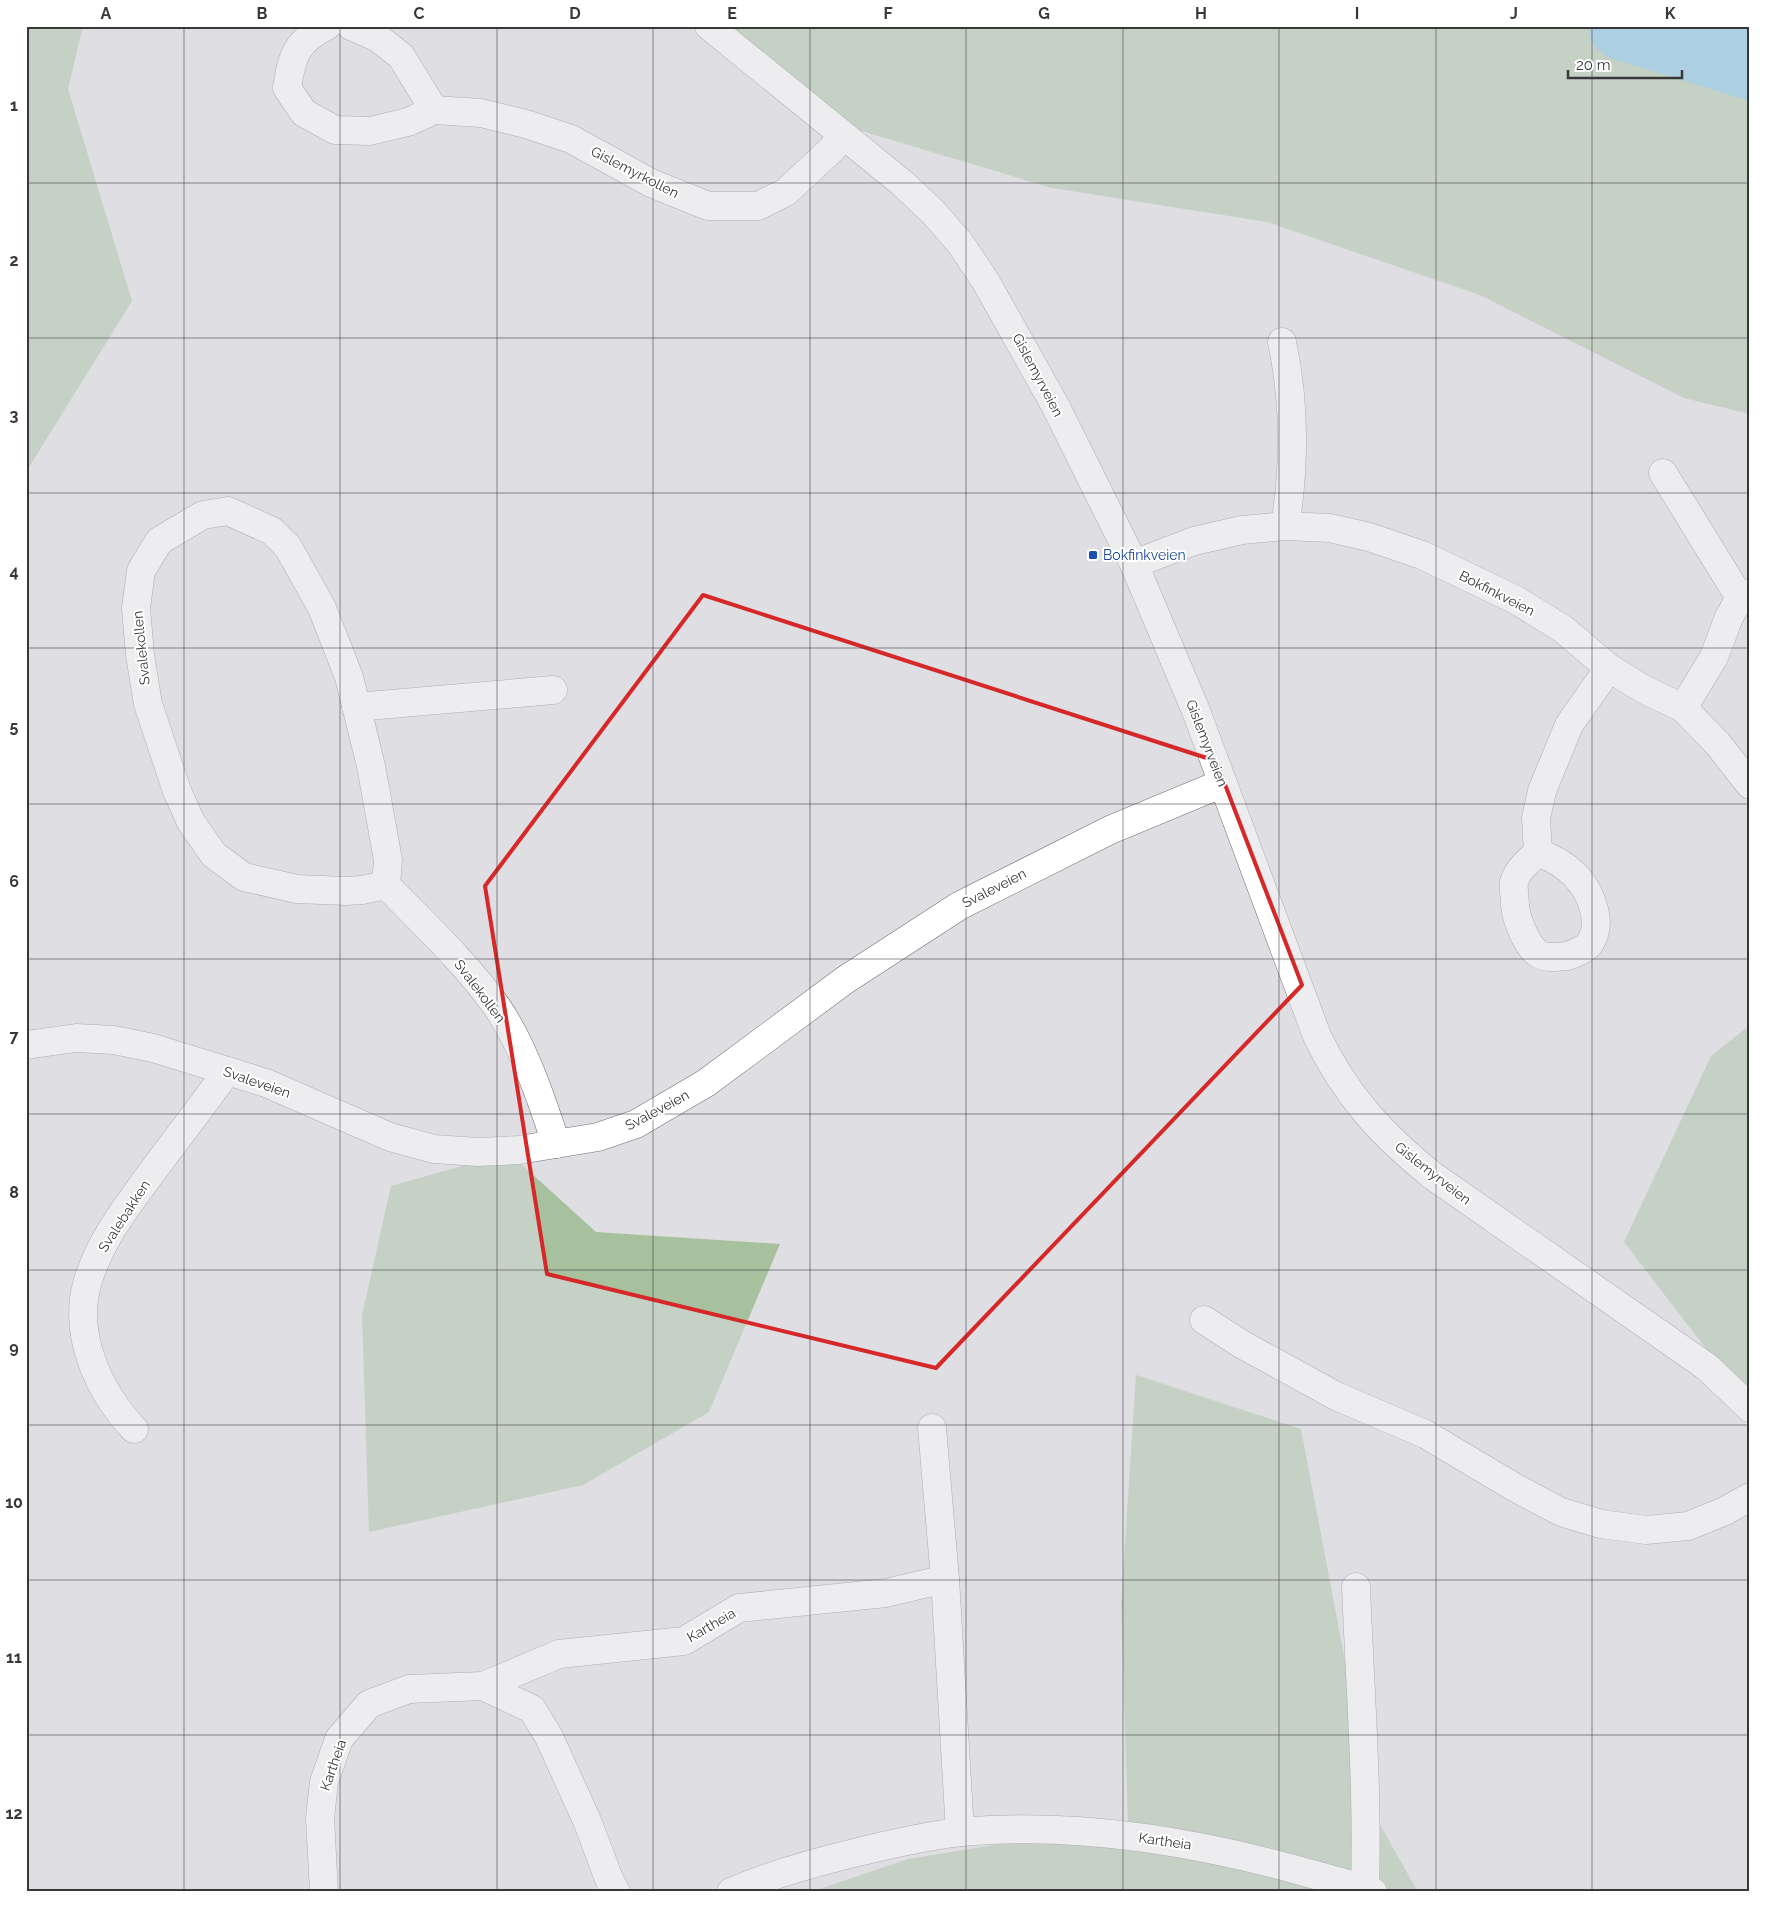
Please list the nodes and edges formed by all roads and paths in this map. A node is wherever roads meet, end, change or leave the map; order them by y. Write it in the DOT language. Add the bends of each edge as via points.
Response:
graph roads {
  1 [pos="327,26"];
  2 [pos="351,26"];
  3 [pos="709,26"];
  4 [pos="434,110"];
  5 [pos="842,135"];
  6 [pos="1282,342"];
  7 [pos="1662,473"];
  8 [pos="1285,526"];
  9 [pos="1134,564"];
  10 [pos="1745,596"];
  11 [pos="1609,668"];
  12 [pos="553,690"];
  13 [pos="356,707"];
  14 [pos="1683,708"];
  15 [pos="1224,783"];
  16 [pos="1750,785"];
  17 [pos="1538,853"];
  18 [pos="386,885"];
  19 [pos="26,1045"];
  20 [pos="227,1071"];
  21 [pos="556,1144"];
  22 [pos="1204,1320"];
  23 [pos="1750,1408"];
  24 [pos="932,1428"];
  25 [pos="134,1429"];
  26 [pos="1750,1497"];
  27 [pos="945,1580"];
  28 [pos="1356,1587"];
  29 [pos="483,1686"];
  30 [pos="960,1832"];
  31 [pos="1369,1890"];
  32 [pos="324,1892"];
  33 [pos="616,1892"];
  34 [pos="731,1892"];
  1 -- 4 [label="street, Gislemyrkollen" via="300,44 291,62 287,88 304,113 335,130 370,131 408,122"];
  2 -- 4 [label="street" via="378,38 401,56"];
  3 -- 5 [label="street, Gislemyrveien"];
  4 -- 5 [label="street, Gislemyrkollen" via="482,113 571,139 651,183 708,206 758,206 786,192 832,150"];
  5 -- 9 [label="street, Gislemyrveien" via="933,212 960,243 986,282 1056,407"];
  6 -- 8 [label="street" via="1293,431 1293,464"];
  7 -- 10 [label="street"];
  8 -- 9 [label="street, Bokfinkveien" via="1242,530 1194,541"];
  8 -- 11 [label="street, Bokfinkveien" via="1330,528 1422,555 1516,600 1563,629"];
  9 -- 15 [label="street, Gislemyrveien"];
  10 -- 14 [label="street" via="1729,617 1714,657"];
  11 -- 14 [label="street, Bokfinkveien"];
  11 -- 17 [label="street" via="1570,725 1542,791 1536,818"];
  12 -- 13 [label="street"];
  13 -- 18 [label="street, Svalekollen" via="371,766 388,860"];
  13 -- 18 [label="street, Svalekollen" via="349,677 322,608 288,548 272,531 228,512 203,515 159,541 141,571 136,608 140,655 148,704 177,791 191,822 214,855 244,877 297,889 346,891"];
  14 -- 16 [label="street, Bokfinkveien" via="1718,744"];
  15 -- 21 [label="street, Svaleveien" via="1110,830 959,906 845,980 706,1083 636,1124 598,1137"];
  15 -- 23 [label="street, Gislemyrveien" via="1317,1036 1331,1066 1373,1122 1402,1152 1432,1176 1707,1367"];
  18 -- 21 [label="street, Svalekollen" via="469,972 498,1008 536,1085"];
  19 -- 20 [label="street, Svaleveien" via="76,1038 114,1040 153,1048"];
  20 -- 21 [label="street, Svaleveien" via="266,1082 390,1137 434,1149 478,1152"];
  20 -- 25 [label="street, Svalebakken" via="123,1212 99,1251 87,1285 83,1319 88,1351 105,1391"];
  22 -- 26 [label="street" via="1336,1396 1425,1434 1561,1512 1601,1524 1646,1530 1688,1526"];
  24 -- 27 [label="street"];
  27 -- 29 [label="street, Kartheia" via="886,1593 739,1608 684,1641 559,1654"];
  27 -- 30 [label="street"];
  28 -- 31 [label="street, Kartheia"];
  29 -- 32 [label="street, Kartheia" via="409,1689 369,1704 339,1739 324,1782 320,1818"];
  29 -- 33 [label="street, Kartheia" via="532,1709 549,1737"];
  30 -- 31 [label="street, Kartheia" via="1065,1830 1137,1837 1200,1846"];
  30 -- 34 [label="street, Kartheia" via="894,1843 824,1860 763,1878"];
}
